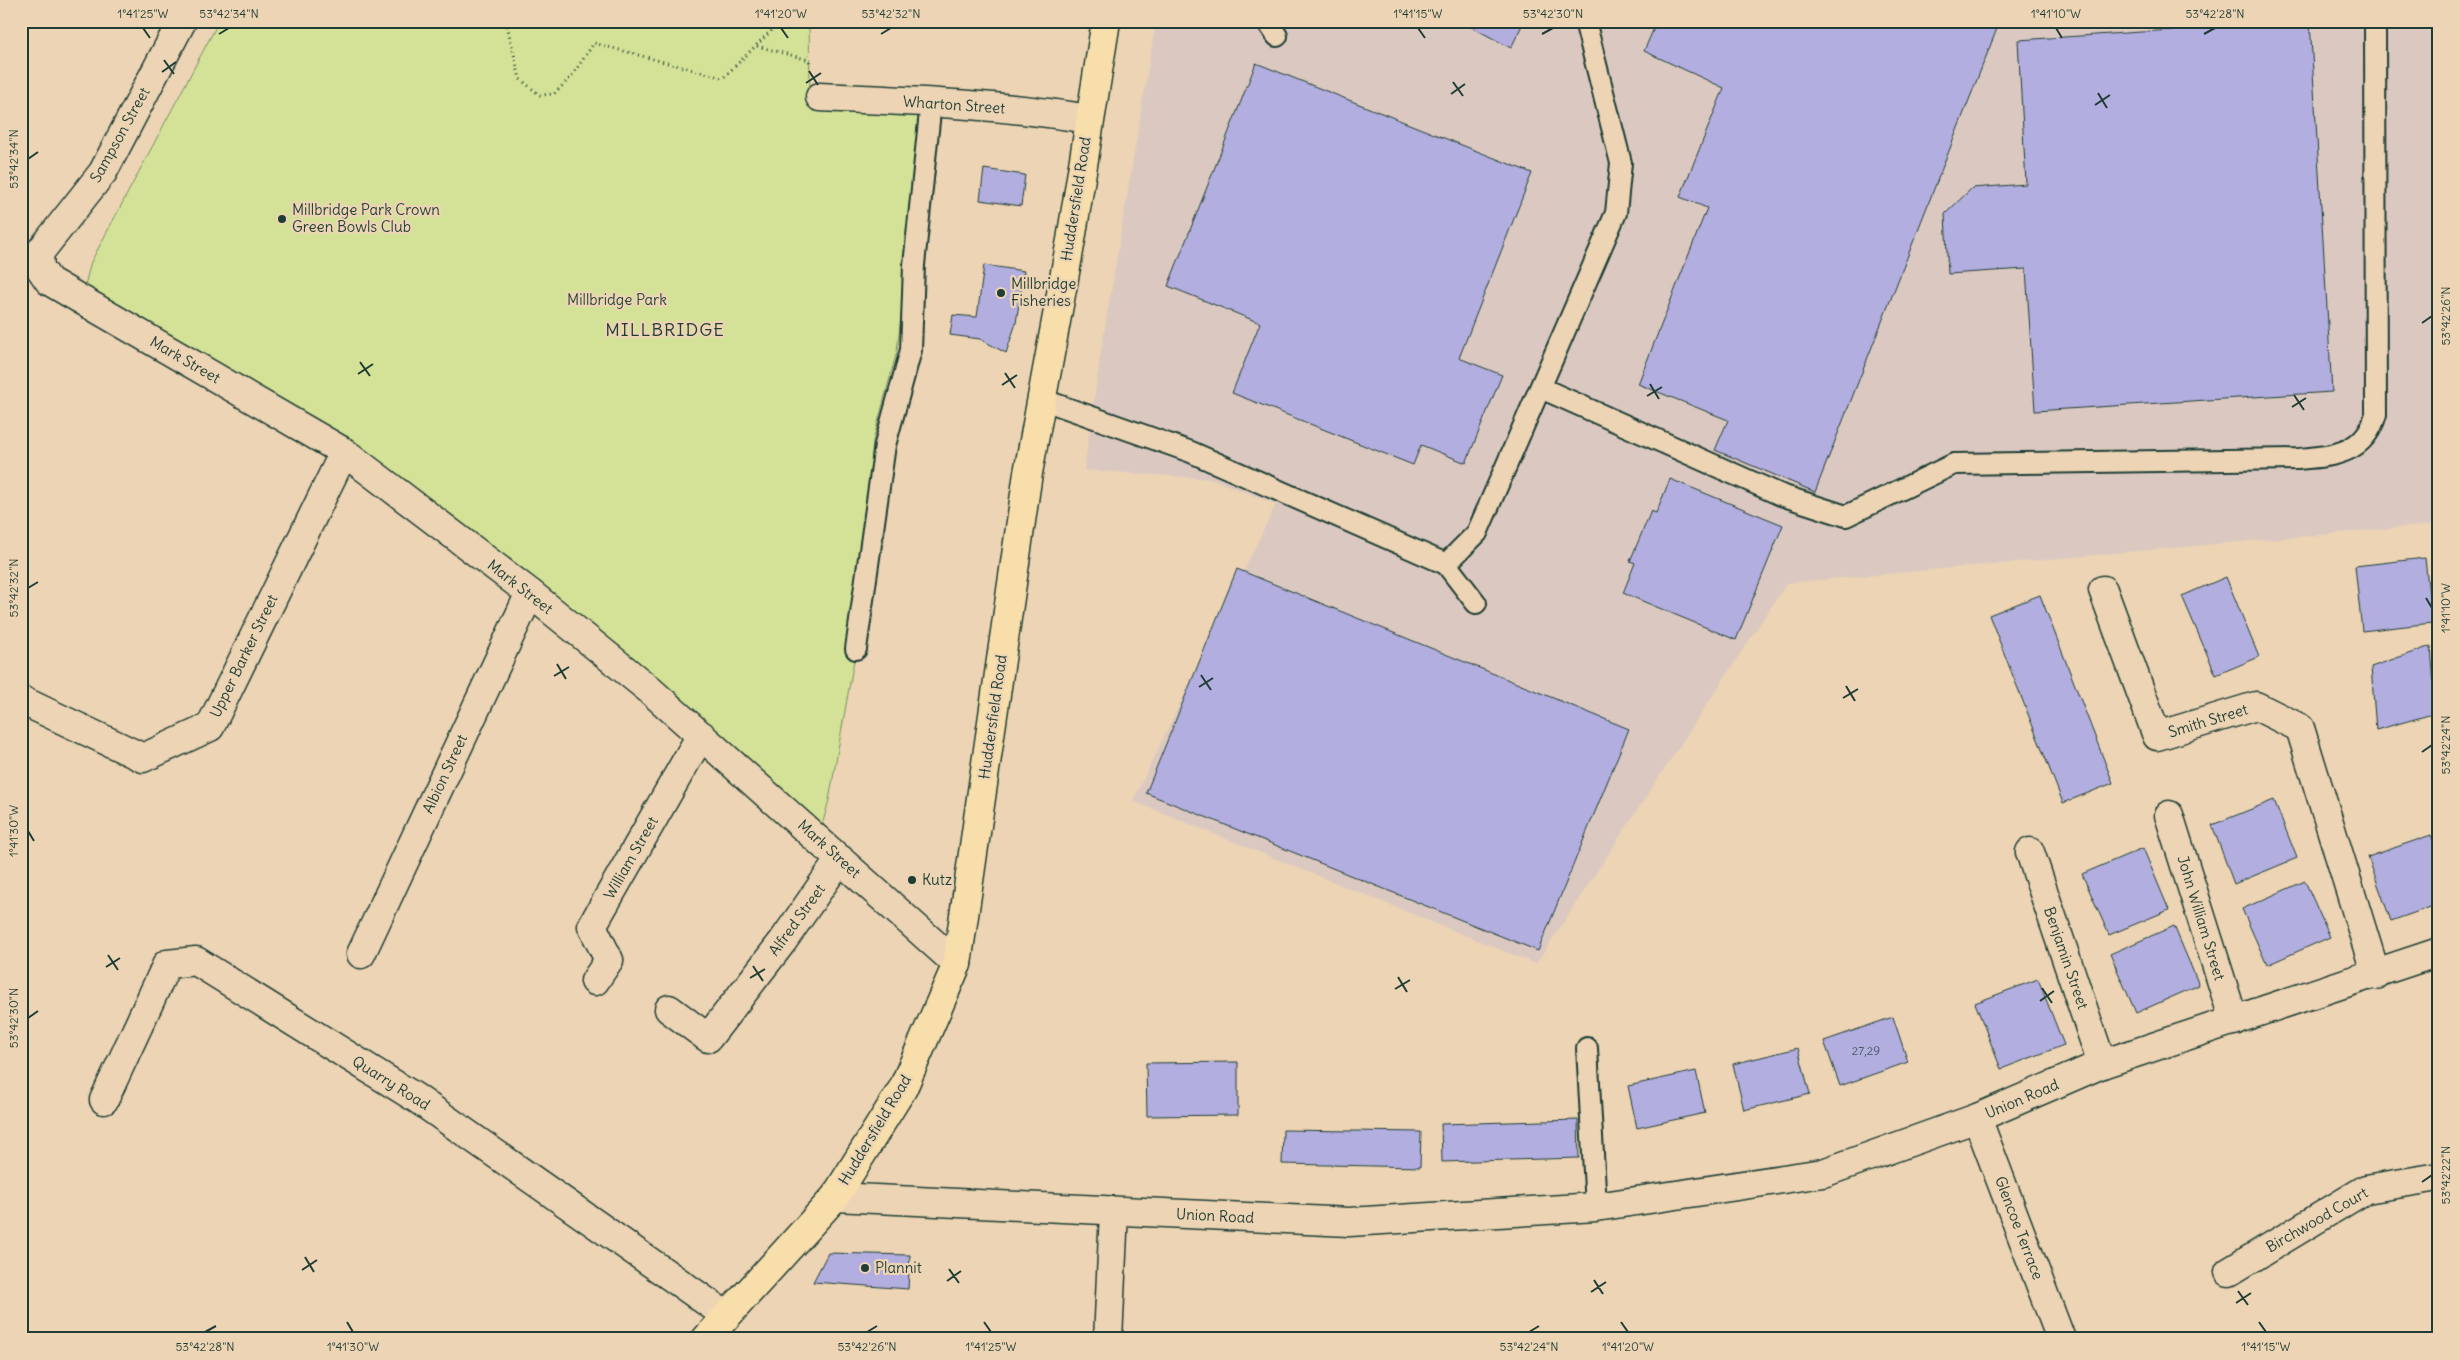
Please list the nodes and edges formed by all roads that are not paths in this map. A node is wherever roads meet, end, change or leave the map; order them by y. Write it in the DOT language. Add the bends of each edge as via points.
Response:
graph roads {
  1 [pos="182,21"];
  2 [pos="1106,21"];
  3 [pos="1585,21"];
  4 [pos="2375,21"];
  5 [pos="820,97"];
  6 [pos="931,102"];
  7 [pos="1089,119"];
  8 [pos="40,268"];
  9 [pos="1541,388"];
  10 [pos="1042,399"];
  11 [pos="344,452"];
  12 [pos="1446,564"];
  13 [pos="2103,590"];
  14 [pos="530,593"];
  15 [pos="1476,603"];
  16 [pos="856,650"];
  17 [pos="21,700"];
  18 [pos="701,735"];
  19 [pos="2169,815"];
  20 [pos="2030,852"];
  21 [pos="840,859"];
  22 [pos="2439,952"];
  23 [pos="361,954"];
  24 [pos="957,964"];
  25 [pos="2376,975"];
  26 [pos="595,981"];
  27 [pos="669,1010"];
  28 [pos="2234,1021"];
  29 [pos="1588,1048"];
  30 [pos="2102,1064"];
  31 [pos="104,1100"];
  32 [pos="1977,1118"];
  33 [pos="2439,1177"];
  34 [pos="835,1197"];
  35 [pos="1596,1208"];
  36 [pos="1114,1212"];
  37 [pos="2229,1272"];
  38 [pos="727,1316"];
  39 [pos="706,1339"];
  40 [pos="1108,1339"];
  41 [pos="2061,1339"];
  1 -- 8 [label="street, Sampson Street" via="103,172 39,253"];
  2 -- 7 [label="main road, Huddersfield Road"];
  3 -- 9 [label="lane" via="1620,162 1616,213"];
  4 -- 9 [label="lane" via="2376,414 2374,425 2355,448 2332,456 2298,459 1954,464 1846,516 1781,495"];
  5 -- 6 [label="street, Wharton Street"];
  6 -- 7 [label="street, Wharton Street" via="1050,112"];
  6 -- 16 [label="lane" via="914,265 911,350 885,445"];
  7 -- 10 [label="main road, Huddersfield Road"];
  8 -- 11 [label="street, Mark Street" via="49,281"];
  9 -- 12 [label="lane" via="1477,533"];
  10 -- 12 [label="lane" via="1191,452"];
  10 -- 24 [label="main road, Huddersfield Road" via="1028,473"];
  11 -- 14 [label="street, Mark Street"];
  11 -- 17 [label="street, Upper Barker Street" via="210,727 143,758"];
  12 -- 15 [label="lane"];
  13 -- 25 [label="street, Smith Street" via="2157,736 2256,706 2300,728"];
  14 -- 18 [label="street, Mark Street" via="651,690"];
  14 -- 23 [label="street, Albion Street"];
  18 -- 21 [label="street, Mark Street"];
  18 -- 26 [label="street, William Street" via="592,926 609,960"];
  19 -- 28 [label="street, John William Street"];
  20 -- 30 [label="street, Benjamin Street"];
  21 -- 24 [label="street, Mark Street"];
  21 -- 27 [label="street, Alfred Street" via="783,941 708,1038"];
  22 -- 25 [label="street, Union Road"];
  24 -- 34 [label="main road, Huddersfield Road" via="903,1088"];
  25 -- 28 [label="street, Union Road"];
  28 -- 30 [label="street, Union Road"];
  29 -- 35 [label="lane"];
  30 -- 32 [label="street, Union Road"];
  31 -- 38 [label="street, Quarry Road" via="166,964 196,961 416,1098"];
  32 -- 35 [label="street, Union Road" via="1823,1173"];
  32 -- 41 [label="street, Glencoe Terrace"];
  33 -- 37 [label="street, Birchwood Court" via="2366,1189"];
  34 -- 36 [label="street, Union Road"];
  34 -- 38 [label="main road, Huddersfield Road"];
  35 -- 36 [label="street, Union Road" via="1349,1222"];
  36 -- 40 [label="street"];
  38 -- 39 [label="main road, Huddersfield Road"];
}
